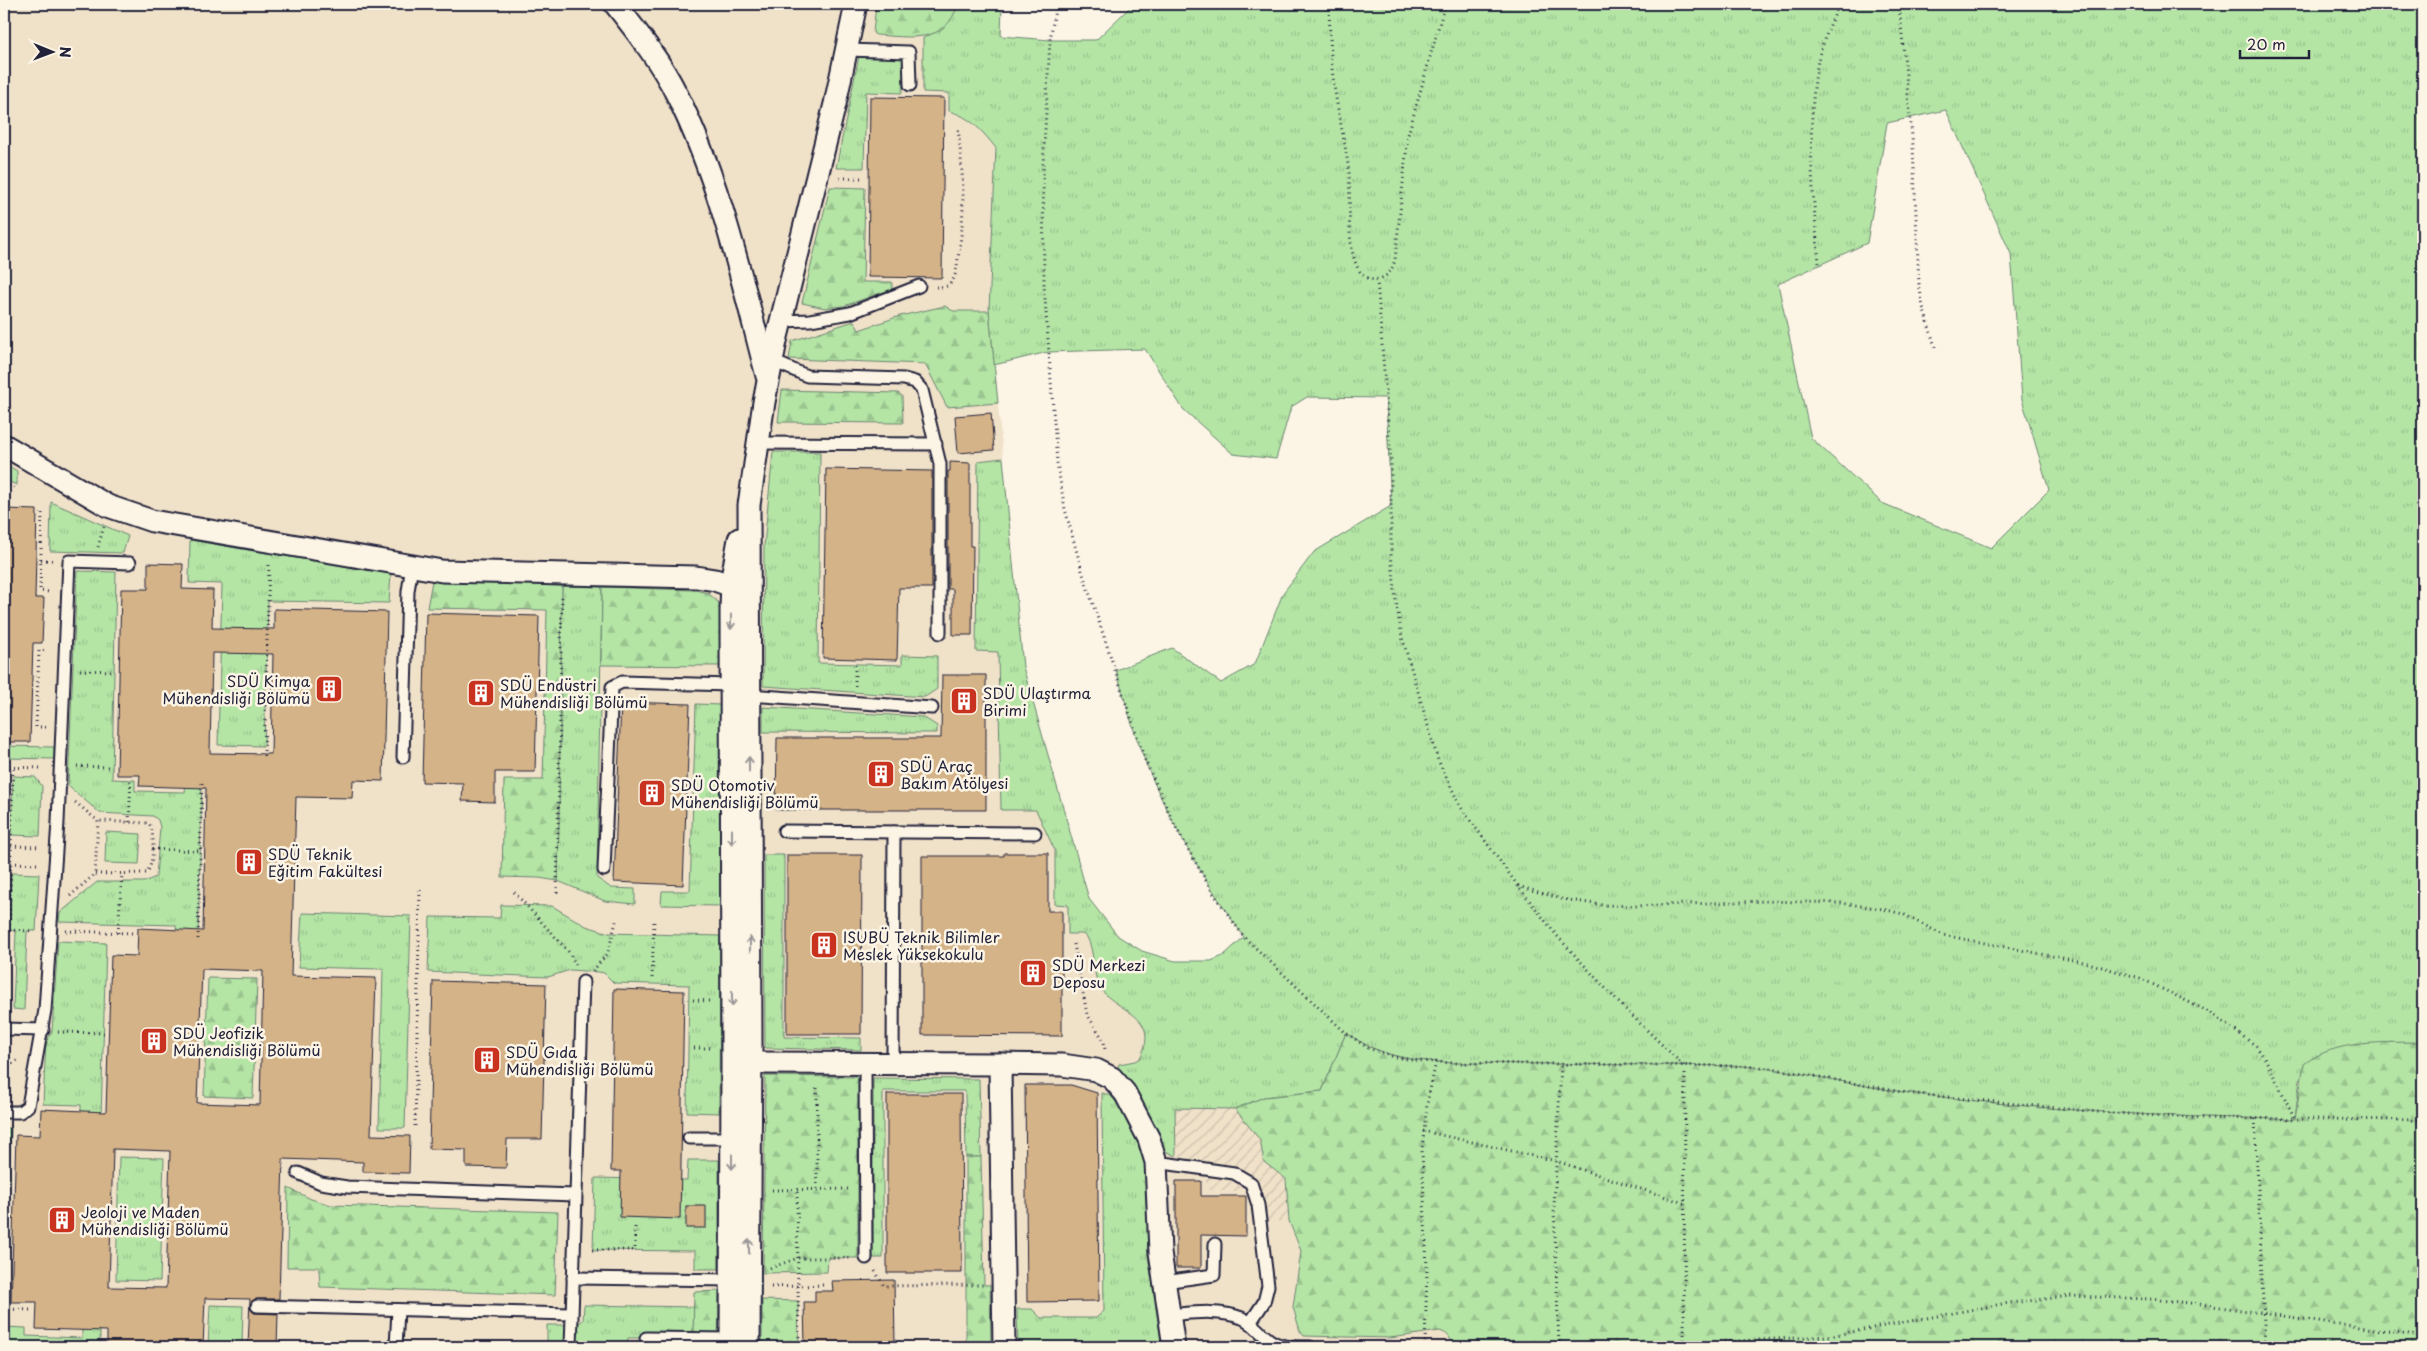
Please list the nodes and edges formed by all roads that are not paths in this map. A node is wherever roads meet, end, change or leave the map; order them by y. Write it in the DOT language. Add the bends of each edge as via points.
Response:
graph roads {
  1 [pos="615,4"];
  2 [pos="856,4"];
  3 [pos="846,50"];
  4 [pos="910,85"];
  5 [pos="919,286"];
  6 [pos="781,321"];
  7 [pos="770,371"];
  8 [pos="757,443"];
  9 [pos="936,444"];
  10 [pos="4,445"];
  11 [pos="130,563"];
  12 [pos="412,566"];
  13 [pos="740,589"];
  14 [pos="940,633"];
  15 [pos="740,690"];
  16 [pos="932,708"];
  17 [pos="403,757"];
  18 [pos="784,831"];
  19 [pos="894,832"];
  20 [pos="1034,833"];
  21 [pos="604,870"];
  22 [pos="582,982"];
  23 [pos="4,1029"];
  24 [pos="48,1031"];
  25 [pos="734,1058"];
  26 [pos="866,1064"];
  27 [pos="893,1064"];
  28 [pos="1000,1064"];
  29 [pos="4,1112"];
  30 [pos="689,1138"];
  31 [pos="732,1138"];
  32 [pos="1156,1162"];
  33 [pos="298,1173"];
  34 [pos="575,1195"];
  35 [pos="1215,1244"];
  36 [pos="866,1258"];
  37 [pos="573,1278"];
  38 [pos="751,1279"];
  39 [pos="1164,1282"];
  40 [pos="257,1306"];
  41 [pos="398,1310"];
  42 [pos="571,1314"];
  43 [pos="1169,1315"];
  44 [pos="1250,1323"];
  45 [pos="646,1338"];
  46 [pos="737,1344"];
  47 [pos="396,1347"];
  48 [pos="570,1347"];
  49 [pos="1004,1347"];
  50 [pos="1174,1347"];
  51 [pos="1310,1347"];
  1 -- 7 [label="street" via="639,34 676,92 700,143"];
  2 -- 3 [label="street"];
  3 -- 4 [label="lane" via="909,52"];
  3 -- 6 [label="street"];
  5 -- 6 [label="lane" via="850,313"];
  6 -- 7 [label="street"];
  7 -- 8 [label="street"];
  7 -- 9 [label="lane" via="915,382 922,390"];
  8 -- 9 [label="lane"];
  8 -- 13 [label="street" via="749,505 736,548"];
  9 -- 14 [label="lane" via="940,474"];
  10 -- 12 [label="street" via="80,490 138,518"];
  11 -- 24 [label="lane" via="69,561 65,767 50,931"];
  12 -- 13 [label="street" via="452,571 696,577"];
  12 -- 17 [label="lane" via="408,591"];
  13 -- 15 [label="street"];
  15 -- 16 [label="lane"];
  15 -- 21 [label="lane" via="622,682 612,687"];
  15 -- 25 [label="street"];
  18 -- 19 [label="lane"];
  19 -- 20 [label="lane"];
  19 -- 27 [label="lane"];
  22 -- 34 [label="lane"];
  23 -- 24 [label="lane"];
  24 -- 29 [label="lane" via="28,1106 20,1112"];
  25 -- 26 [label="street"];
  25 -- 31 [label="street"];
  38 -- 25 [label="street, one-way"];
  26 -- 27 [label="street"];
  26 -- 36 [label="lane"];
  27 -- 28 [label="street"];
  28 -- 32 [label="street" via="1062,1066 1101,1072 1112,1078 1125,1094 1149,1139"];
  28 -- 49 [label="street"];
  30 -- 31 [label="lane"];
  31 -- 38 [label="street, one-way"];
  32 -- 39 [label="street"];
  32 -- 44 [label="lane" via="1234,1173 1251,1183 1258,1205 1268,1286 1264,1302"];
  33 -- 34 [label="lane" via="321,1183 347,1188"];
  34 -- 37 [label="lane"];
  35 -- 39 [label="lane" via="1214,1275"];
  37 -- 38 [label="lane"];
  37 -- 42 [label="lane"];
  38 -- 46 [label="street"];
  39 -- 43 [label="street"];
  40 -- 41 [label="lane"];
  41 -- 42 [label="lane"];
  41 -- 47 [label="lane"];
  42 -- 48 [label="lane"];
  43 -- 44 [label="lane" via="1219,1313 1238,1316"];
  43 -- 50 [label="street"];
  44 -- 51 [label="lane" via="1267,1339 1281,1346"];
  45 -- 46 [label="lane"];
}
